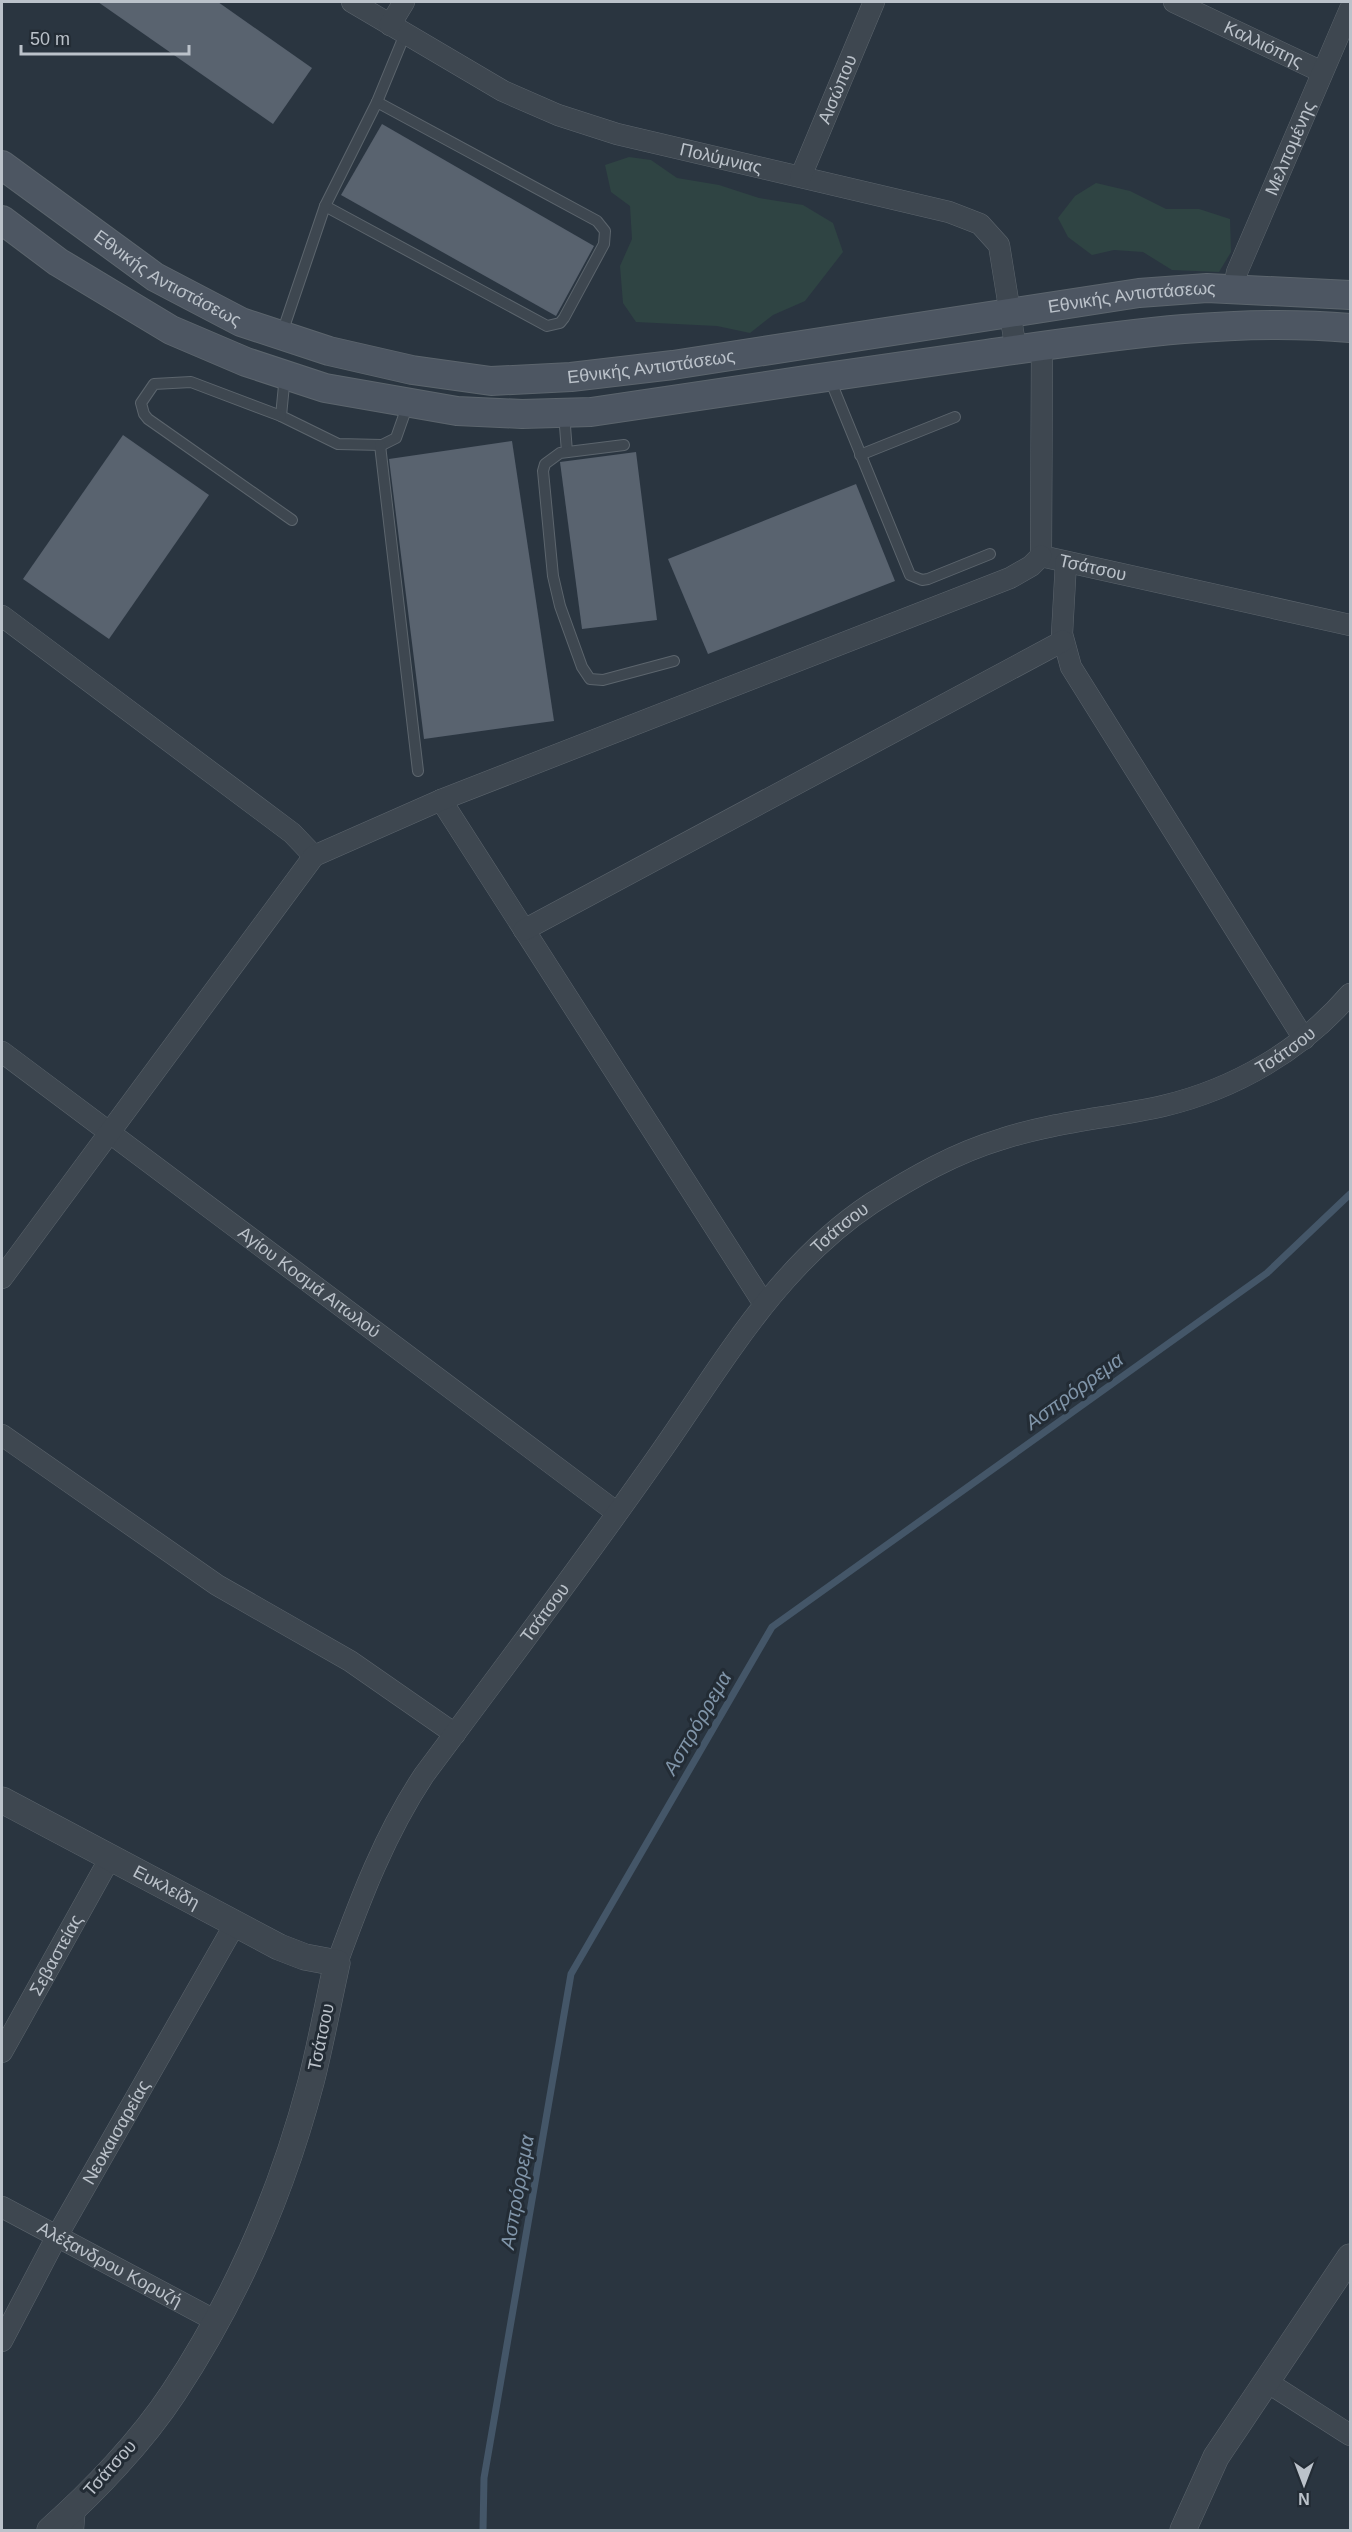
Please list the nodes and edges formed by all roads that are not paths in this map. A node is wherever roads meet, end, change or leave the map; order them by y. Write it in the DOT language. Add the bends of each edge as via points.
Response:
graph roads {
  1 [pos="352,2"];
  2 [pos="404,2"];
  3 [pos="874,2"];
  4 [pos="1174,2"];
  5 [pos="1350,9"];
  6 [pos="397,30"];
  7 [pos="1322,72"];
  8 [pos="377,102"];
  9 [pos="2,165"];
  10 [pos="801,176"];
  11 [pos="325,207"];
  12 [pos="2,220"];
  13 [pos="1234,289"];
  14 [pos="1350,295"];
  15 [pos="1011,314"];
  16 [pos="1350,328"];
  17 [pos="281,335"];
  18 [pos="1029,348"];
  19 [pos="285,375"];
  20 [pos="828,377"];
  21 [pos="408,403"];
  22 [pos="564,412"];
  23 [pos="281,416"];
  24 [pos="955,417"];
  25 [pos="380,445"];
  26 [pos="624,445"];
  27 [pos="567,452"];
  28 [pos="860,455"];
  29 [pos="292,519"];
  30 [pos="990,554"];
  31 [pos="1041,556"];
  32 [pos="1066,562"];
  33 [pos="2,616"];
  34 [pos="1350,625"];
  35 [pos="1063,641"];
  36 [pos="674,661"];
  37 [pos="418,771"];
  38 [pos="441,801"];
  39 [pos="314,856"];
  40 [pos="524,930"];
  41 [pos="1350,994"];
  42 [pos="1304,1039"];
  43 [pos="2,1052"];
  44 [pos="107,1132"];
  45 [pos="2,1278"];
  46 [pos="764,1304"];
  47 [pos="2,1435"];
  48 [pos="616,1512"];
  49 [pos="455,1734"];
  50 [pos="2,1800"];
  51 [pos="110,1858"];
  52 [pos="235,1924"];
  53 [pos="337,1963"];
  54 [pos="2,2052"];
  55 [pos="2,2207"];
  56 [pos="57,2236"];
  57 [pos="1350,2257"];
  58 [pos="216,2321"];
  59 [pos="2,2341"];
  60 [pos="1267,2382"];
  61 [pos="1350,2435"];
  62 [pos="74,2518"];
  63 [pos="50,2530"];
  64 [pos="1183,2530"];
  1 -- 6 [label="street, Πολύμνιας"];
  2 -- 6 [label="street"];
  3 -- 10 [label="street, Αισώπου"];
  4 -- 7 [label="street, Καλλιόπης"];
  5 -- 7 [label="street, Μελπομένης"];
  6 -- 8 [label="lane"];
  6 -- 10 [label="street, Πολύμνιας" via="503,91 558,115 617,134"];
  7 -- 13 [label="street, Μελπομένης" via="1237,272"];
  8 -- 11 [label="lane"];
  8 -- 11 [label="lane" via="597,221 605,231 604,244 564,318 547,326"];
  9 -- 17 [label="main road, Εθνικής Αντιστάσεως" via="155,277 241,322"];
  10 -- 15 [label="street, Πολύμνιας" via="949,212 980,224 999,245"];
  11 -- 17 [label="lane"];
  12 -- 19 [label="main road, Εθνικής Αντιστάσεως" via="58,262 171,330"];
  13 -- 14 [label="main road, Εθνικής Αντιστάσεως"];
  13 -- 15 [label="main road, Εθνικής Αντιστάσεως" via="1138,293"];
  15 -- 17 [label="main road, Εθνικής Αντιστάσεως" via="673,365 571,377 491,381 412,370 329,351"];
  15 -- 18 [label="street, Πολύμνιας"];
  16 -- 18 [label="main road, Εθνικής Αντιστάσεως" via="1293,323 1216,325"];
  18 -- 20 [label="main road, Εθνικής Αντιστάσεως"];
  18 -- 31 [label="street, Τσάτσου"];
  19 -- 21 [label="main road, Εθνικής Αντιστάσεως" via="325,388"];
  19 -- 23 [label="lane"];
  20 -- 22 [label="main road, Εθνικής Αντιστάσεως" via="591,412"];
  20 -- 28 [label="lane"];
  21 -- 22 [label="main road, Εθνικής Αντιστάσεως" via="457,411"];
  21 -- 25 [label="lane" via="396,438"];
  22 -- 27 [label="lane"];
  23 -- 25 [label="lane" via="338,444"];
  23 -- 29 [label="lane" via="191,382 154,384 141,402 148,418"];
  24 -- 28 [label="lane"];
  25 -- 37 [label="lane"];
  26 -- 27 [label="lane"];
  27 -- 36 [label="lane" via="549,459 543,471 553,576 585,674 603,681"];
  28 -- 30 [label="lane" via="910,575 928,579"];
  31 -- 32 [label="street, Τσάτσου"];
  31 -- 38 [label="street" via="1010,578"];
  32 -- 34 [label="street, Τσάτσου"];
  32 -- 35 [label="street"];
  33 -- 39 [label="street" via="292,833"];
  35 -- 40 [label="street"];
  35 -- 42 [label="street" via="1080,685"];
  38 -- 39 [label="street"];
  38 -- 40 [label="street"];
  39 -- 44 [label="street"];
  40 -- 46 [label="street"];
  41 -- 42 [label="street, Τσάτσου"];
  42 -- 46 [label="street, Τσάτσου" via="1246,1076 1197,1097 1026,1132 946,1160 889,1192 840,1227 789,1274"];
  43 -- 44 [label="street, Αγίου Κοσμά Αιτωλού"];
  44 -- 45 [label="street"];
  44 -- 48 [label="street, Αγίου Κοσμά Αιτωλού"];
  46 -- 48 [label="street, Τσάτσου"];
  47 -- 49 [label="street" via="217,1584 350,1661"];
  48 -- 49 [label="street, Τσάτσου"];
  49 -- 53 [label="street, Τσάτσου" via="397,1816 367,1881"];
  50 -- 51 [label="street, Ευκλείδη"];
  51 -- 52 [label="street, Ευκλείδη"];
  51 -- 54 [label="street, Σεβαστείας"];
  52 -- 53 [label="street, Ευκλείδη" via="305,1957"];
  52 -- 56 [label="street, Νεοκαισαρείας"];
  53 -- 58 [label="street, Τσάτσου" via="310,2083 279,2185"];
  55 -- 56 [label="street, Αλέξανδρου Κορυζή"];
  56 -- 58 [label="street, Αλέξανδρου Κορυζή"];
  56 -- 59 [label="street, Νεοκαισαρείας"];
  57 -- 60 [label="street"];
  58 -- 62 [label="street, Τσάτσου" via="173,2394"];
  60 -- 61 [label="street"];
  60 -- 64 [label="street" via="1216,2457"];
  62 -- 63 [label="street, Τσάτσου"];
}
